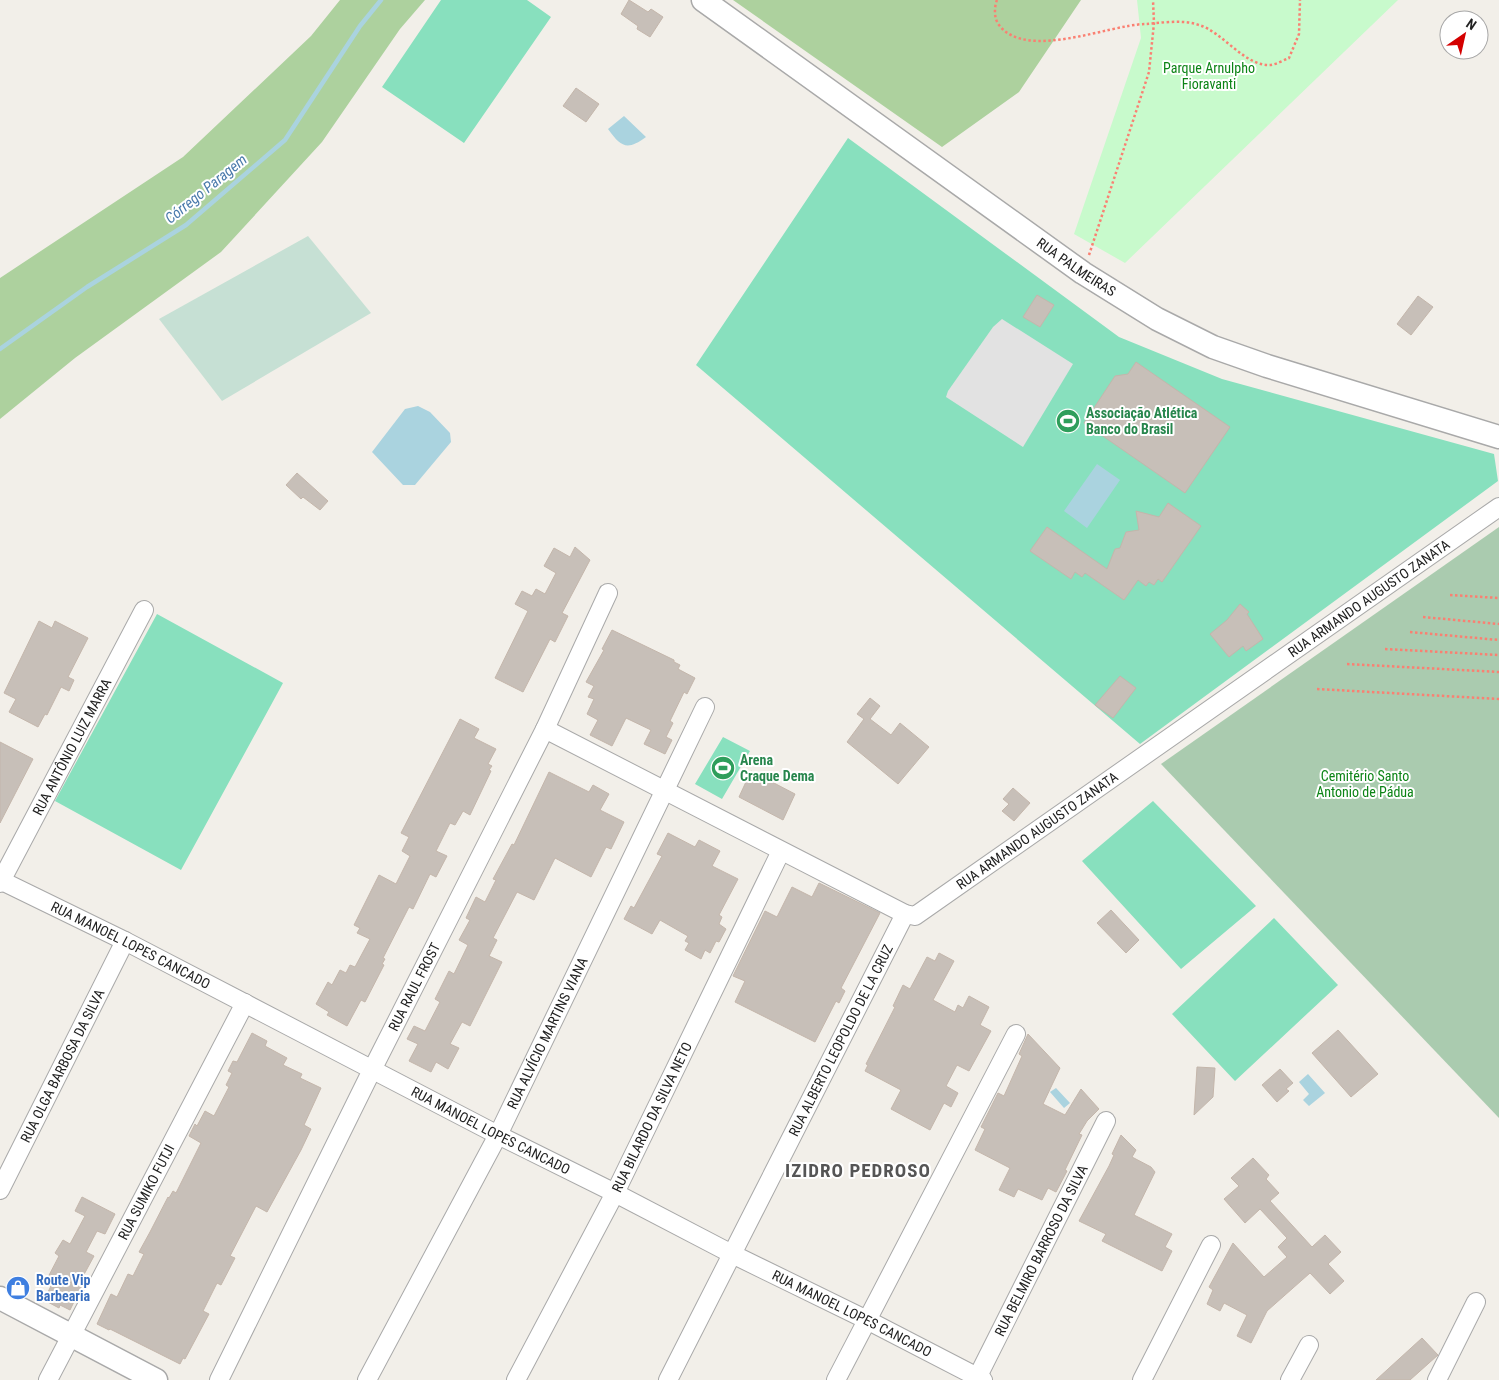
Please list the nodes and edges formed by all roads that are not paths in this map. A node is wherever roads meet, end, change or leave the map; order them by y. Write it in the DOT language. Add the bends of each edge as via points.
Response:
graph roads {
  1 [pos="703,0"];
  2 [pos="1499,437"];
  3 [pos="1499,507"];
  4 [pos="608,593"];
  5 [pos="144,610"];
  6 [pos="705,707"];
  7 [pos="545,729"];
  8 [pos="665,790"];
  9 [pos="781,851"];
  10 [pos="0,881"];
  11 [pos="905,914"];
  12 [pos="125,941"];
  13 [pos="245,1003"];
  14 [pos="1016,1034"];
  15 [pos="372,1070"];
  16 [pos="1106,1121"];
  17 [pos="498,1135"];
  18 [pos="0,1190"];
  19 [pos="615,1193"];
  20 [pos="1212,1245"];
  21 [pos="732,1254"];
  22 [pos="0,1298"];
  23 [pos="1476,1302"];
  24 [pos="867,1320"];
  25 [pos="71,1335"];
  26 [pos="1309,1345"];
  27 [pos="979,1379"];
  28 [pos="48,1380"];
  29 [pos="156,1380"];
  30 [pos="219,1380"];
  31 [pos="367,1380"];
  32 [pos="516,1380"];
  33 [pos="668,1380"];
  34 [pos="836,1380"];
  35 [pos="1142,1380"];
  36 [pos="1290,1380"];
  37 [pos="1437,1380"];
  1 -- 2 [label="street, RUA PALMEIRAS" via="1083,273 1157,319 1213,347 1267,366"];
  3 -- 11 [label="street, RUA ARMANDO AUGUSTO ZANATA" via="914,916"];
  4 -- 7 [label="street, RUA RAUL FROST"];
  5 -- 10 [label="street, RUA ANTÔNIO LUIZ MARRA"];
  6 -- 8 [label="street, RUA ALVÍCIO MARTINS VIANA"];
  7 -- 8 [label="street"];
  7 -- 15 [label="street, RUA RAUL FROST"];
  8 -- 9 [label="street"];
  8 -- 17 [label="street, RUA ALVÍCIO MARTINS VIANA"];
  9 -- 11 [label="street"];
  9 -- 19 [label="street, RUA BILARDO DA SILVA NETO"];
  10 -- 12 [label="street, RUA MANOEL LOPES CANCADO"];
  11 -- 21 [label="street, RUA ALBERTO LEOPOLDO DE LA CRUZ"];
  12 -- 13 [label="street, RUA MANOEL LOPES CANCADO"];
  12 -- 18 [label="street, RUA OLGA BARBOSA DA SILVA"];
  13 -- 15 [label="street, RUA MANOEL LOPES CANCADO"];
  13 -- 25 [label="street, RUA SUMIKO FUTJI"];
  14 -- 24 [label="street"];
  15 -- 17 [label="street, RUA MANOEL LOPES CANCADO"];
  15 -- 30 [label="street, RUA RAUL FROST"];
  16 -- 27 [label="street, RUA BELMIRO BARROSO DA SILVA"];
  17 -- 19 [label="street, RUA MANOEL LOPES CANCADO"];
  17 -- 31 [label="street, RUA ALVÍCIO MARTINS VIANA"];
  19 -- 21 [label="street, RUA MANOEL LOPES CANCADO"];
  19 -- 32 [label="street, RUA BILARDO DA SILVA NETO"];
  20 -- 35 [label="street"];
  21 -- 24 [label="street, RUA MANOEL LOPES CANCADO"];
  21 -- 33 [label="street, RUA ALBERTO LEOPOLDO DE LA CRUZ"];
  22 -- 25 [label="street"];
  23 -- 37 [label="street"];
  24 -- 27 [label="street, RUA MANOEL LOPES CANCADO"];
  24 -- 34 [label="street"];
  25 -- 28 [label="street, RUA SUMIKO FUTJI"];
  25 -- 29 [label="street"];
  26 -- 36 [label="street"];
}
